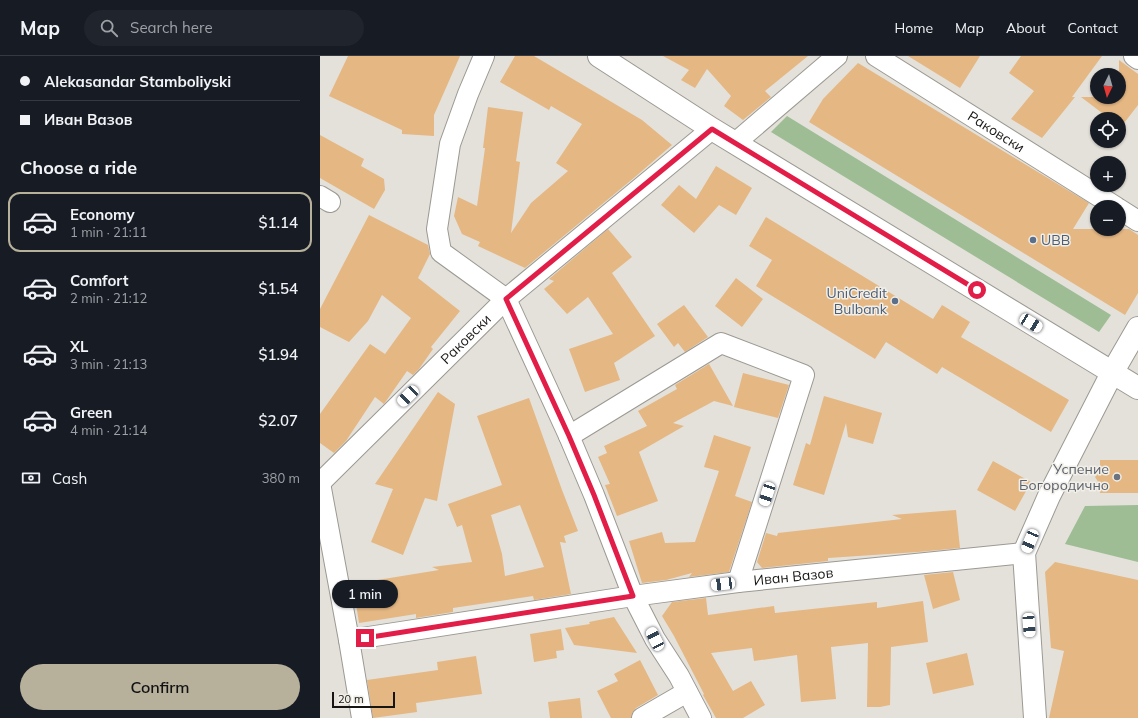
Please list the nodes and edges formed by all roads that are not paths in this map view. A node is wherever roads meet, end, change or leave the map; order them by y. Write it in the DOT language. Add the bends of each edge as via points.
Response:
graph roads {
  1 [pos="484,56"];
  2 [pos="599,56"];
  3 [pos="837,56"];
  4 [pos="876,56"];
  5 [pos="1134,56"];
  6 [pos="1138,59"];
  7 [pos="712,129"];
  8 [pos="735,143"];
  9 [pos="1105,200"];
  10 [pos="1126,213"];
  11 [pos="1138,221"];
  12 [pos="506,299"];
  13 [pos="1138,328"];
  14 [pos="1112,373"];
  15 [pos="1138,388"];
  16 [pos="569,436"];
  17 [pos="320,483"];
  18 [pos="1024,553"];
  19 [pos="738,582"];
  20 [pos="633,596"];
  21 [pos="349,640"];
  22 [pos="687,692"];
  23 [pos="362,718"];
  24 [pos="642,718"];
  25 [pos="701,718"];
  26 [pos="1035,718"];
  1 -- 12 [label="street" via="450,144 437,229 441,252"];
  2 -- 7 [label="main road"];
  3 -- 8 [label="street"];
  4 -- 9 [label="street, Раковски"];
  5 -- 6 [label="street"];
  7 -- 8 [label="main road"];
  7 -- 12 [label="street, Раковски"];
  8 -- 14 [label="main road"];
  10 -- 11 [label="street"];
  12 -- 16 [label="street"];
  12 -- 17 [label="street, Раковски"];
  13 -- 14 [label="main road"];
  14 -- 15 [label="main road"];
  14 -- 18 [label="main road" via="1049,496"];
  16 -- 19 [label="street" via="721,343 804,375"];
  16 -- 20 [label="street"];
  17 -- 21 [label="street"];
  18 -- 19 [label="street, Иван Вазов"];
  18 -- 26 [label="main road"];
  19 -- 20 [label="street, Иван Вазов"];
  20 -- 21 [label="street, Иван Вазов"];
  20 -- 22 [label="street"];
  21 -- 23 [label="street"];
  22 -- 24 [label="street"];
  22 -- 25 [label="street"];
}
